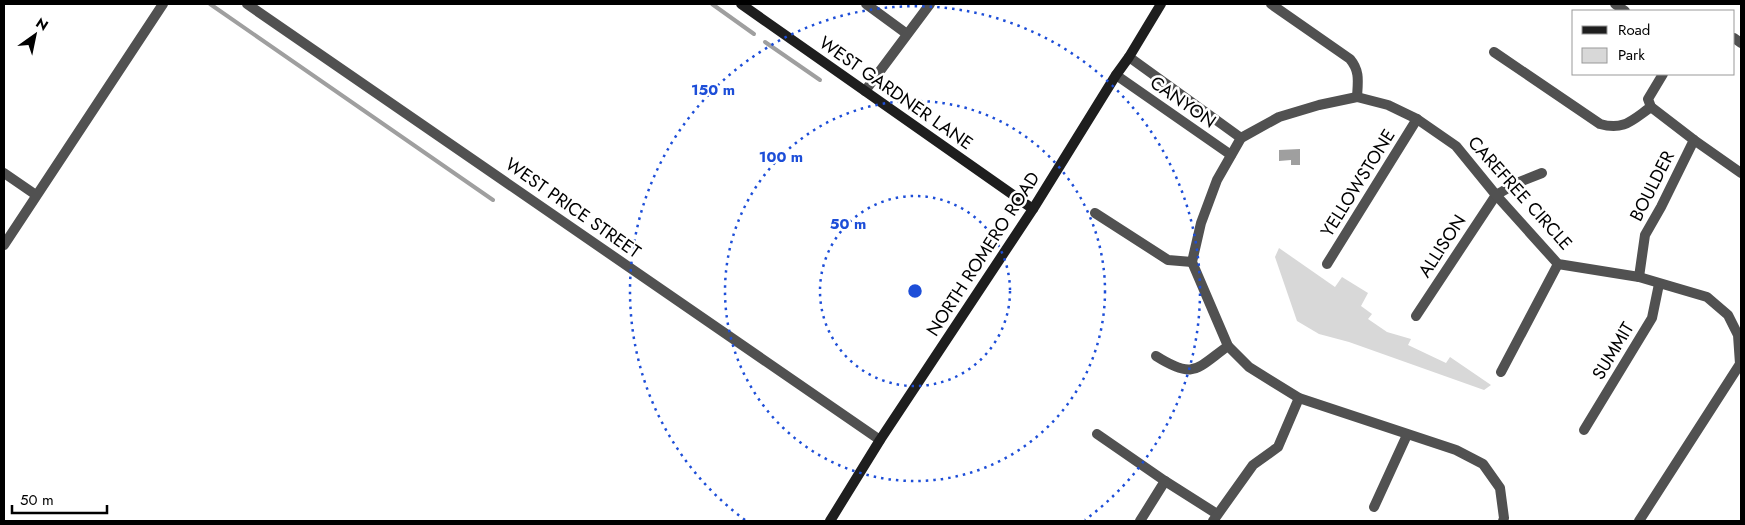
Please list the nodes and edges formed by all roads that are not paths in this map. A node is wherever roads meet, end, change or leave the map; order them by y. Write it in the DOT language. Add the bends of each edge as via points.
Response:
graph roads {
  1 [pos="163,4"];
  2 [pos="247,4"];
  3 [pos="741,4"];
  4 [pos="866,4"];
  5 [pos="930,4"];
  6 [pos="1161,4"];
  7 [pos="1271,4"];
  8 [pos="907,34"];
  9 [pos="1494,52"];
  10 [pos="1129,57"];
  11 [pos="1116,75"];
  12 [pos="1662,75"];
  13 [pos="866,91"];
  14 [pos="1357,97"];
  15 [pos="1651,108"];
  16 [pos="1417,118"];
  17 [pos="1241,138"];
  18 [pos="1694,140"];
  19 [pos="1231,155"];
  20 [pos="4,173"];
  21 [pos="1741,173"];
  22 [pos="1542,174"];
  23 [pos="36,195"];
  24 [pos="1496,195"];
  25 [pos="1033,209"];
  26 [pos="1095,213"];
  27 [pos="4,245"];
  28 [pos="1192,262"];
  29 [pos="1327,264"];
  30 [pos="1558,264"];
  31 [pos="1639,277"];
  32 [pos="1660,284"];
  33 [pos="1416,316"];
  34 [pos="1740,334"];
  35 [pos="1228,346"];
  36 [pos="1156,356"];
  37 [pos="1501,372"];
  38 [pos="1299,398"];
  39 [pos="1584,430"];
  40 [pos="1098,434"];
  41 [pos="1407,435"];
  42 [pos="880,440"];
  43 [pos="1165,481"];
  44 [pos="1374,507"];
  45 [pos="1215,518"];
  46 [pos="830,521"];
  47 [pos="1140,521"];
  48 [pos="1503,521"];
  49 [pos="1639,521"];
  1 -- 23 [label="street"];
  2 -- 42 [label="street, WEST PRICE STREET"];
  3 -- 13 [label="street, WEST GARDNER LANE"];
  4 -- 8 [label="street"];
  5 -- 8 [label="street"];
  6 -- 10 [label="street, NORTH ROMERO ROAD"];
  7 -- 14 [label="street" via="1350,59 1359,76"];
  8 -- 13 [label="street"];
  9 -- 15 [label="street" via="1600,124 1612,128 1623,126"];
  10 -- 11 [label="street, NORTH ROMERO ROAD"];
  10 -- 17 [label="street, CANYON"];
  11 -- 19 [label="street, CANYON"];
  11 -- 25 [label="street, NORTH ROMERO ROAD"];
  12 -- 15 [label="street" via="1648,99"];
  13 -- 25 [label="street, WEST GARDNER LANE"];
  14 -- 16 [label="street, CAREFREE CIRCLE" via="1388,105"];
  14 -- 17 [label="street, CAREFREE CIRCLE" via="1279,118"];
  15 -- 18 [label="street"];
  16 -- 24 [label="street, CAREFREE CIRCLE" via="1456,146"];
  16 -- 29 [label="street, YELLOWSTONE"];
  17 -- 19 [label="street"];
  18 -- 21 [label="street"];
  18 -- 31 [label="street, BOULDER" via="1645,236"];
  19 -- 28 [label="street" via="1216,180"];
  20 -- 23 [label="street"];
  22 -- 24 [label="street"];
  23 -- 27 [label="street"];
  24 -- 30 [label="street, CAREFREE CIRCLE"];
  24 -- 33 [label="street, ALLISON"];
  25 -- 42 [label="street, NORTH ROMERO ROAD"];
  26 -- 28 [label="street" via="1168,260"];
  28 -- 35 [label="street"];
  30 -- 31 [label="street, CAREFREE CIRCLE"];
  30 -- 37 [label="street"];
  31 -- 32 [label="street, CAREFREE CIRCLE"];
  32 -- 34 [label="street, CAREFREE CIRCLE" via="1707,297 1728,315"];
  32 -- 39 [label="street, SUMMIT" via="1652,318"];
  34 -- 49 [label="street, CAREFREE CIRCLE" via="1740,364"];
  35 -- 36 [label="street" via="1192,370 1173,367"];
  35 -- 38 [label="street" via="1249,368"];
  38 -- 41 [label="street"];
  38 -- 45 [label="street" via="1278,447 1253,465"];
  40 -- 43 [label="street"];
  41 -- 44 [label="street"];
  41 -- 48 [label="street" via="1456,450 1483,464 1500,488"];
  42 -- 46 [label="street, NORTH ROMERO ROAD"];
  43 -- 45 [label="street"];
  43 -- 47 [label="street"];
}
